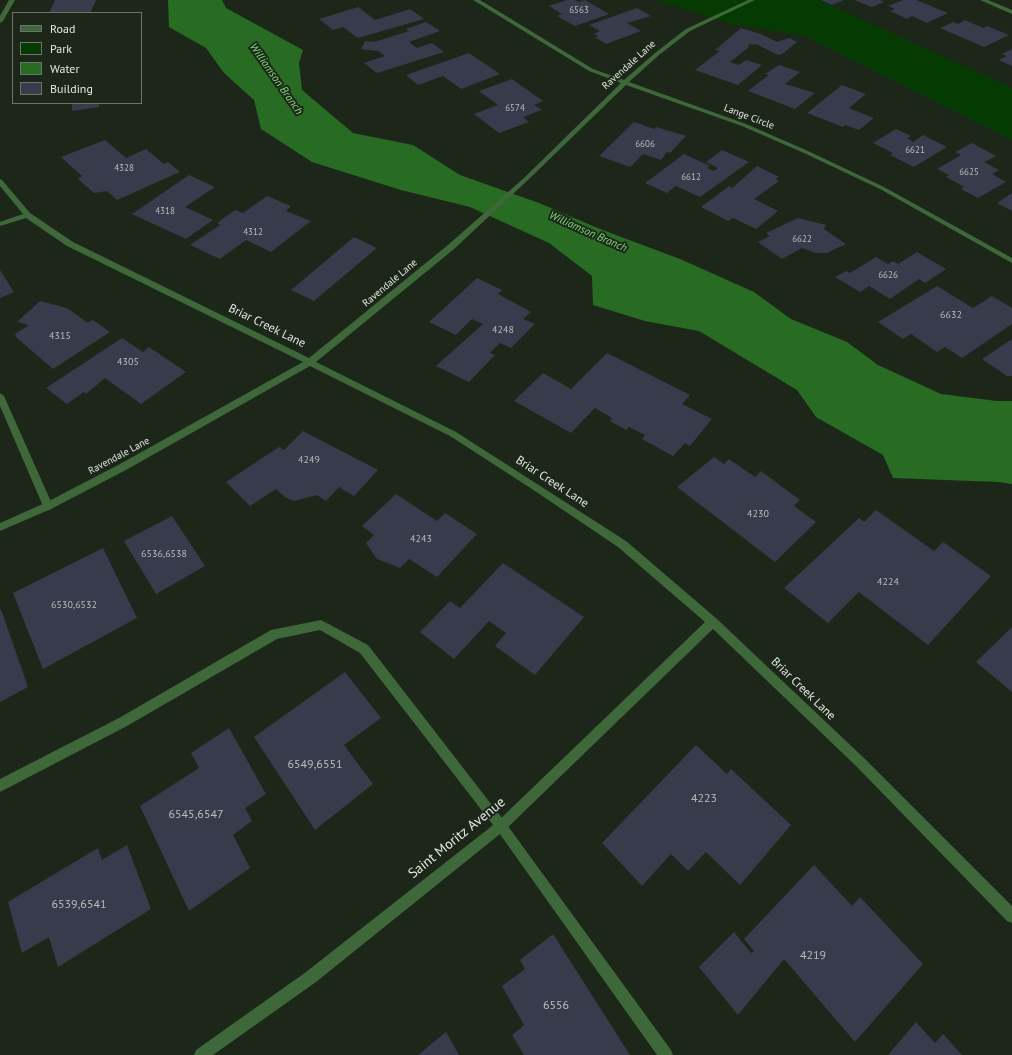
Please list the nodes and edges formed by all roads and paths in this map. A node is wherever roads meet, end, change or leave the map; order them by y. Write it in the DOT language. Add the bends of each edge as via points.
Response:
graph roads {
  1 [pos="12,0"];
  2 [pos="476,0"];
  3 [pos="752,0"];
  4 [pos="983,0"];
  5 [pos="1012,12"];
  6 [pos="0,21"];
  7 [pos="624,83"];
  8 [pos="0,181"];
  9 [pos="27,215"];
  10 [pos="0,224"];
  11 [pos="1012,261"];
  12 [pos="310,362"];
  13 [pos="0,396"];
  14 [pos="48,506"];
  15 [pos="0,526"];
  16 [pos="713,622"];
  17 [pos="0,786"];
  18 [pos="500,826"];
  19 [pos="1012,916"];
  20 [pos="201,1055"];
  21 [pos="666,1055"];
  1 -- 6 [label="street"];
  2 -- 7 [label="street, Lange Circle" via="591,70"];
  3 -- 7 [label="street, Ravendale Lane" via="688,30"];
  4 -- 5 [label="street"];
  7 -- 11 [label="street, Lange Circle" via="744,125 806,152 882,188"];
  7 -- 12 [label="street, Ravendale Lane" via="527,178 451,247"];
  8 -- 9 [label="street, Briar Creek Lane"];
  9 -- 10 [label="street"];
  9 -- 12 [label="street, Briar Creek Lane" via="70,244"];
  12 -- 14 [label="street, Ravendale Lane"];
  12 -- 16 [label="street, Briar Creek Lane" via="453,434 538,488 622,544"];
  13 -- 14 [label="street"];
  14 -- 15 [label="street, Ravendale Lane"];
  16 -- 18 [label="street, Saint Moritz Avenue"];
  16 -- 19 [label="street, Briar Creek Lane" via="860,762"];
  17 -- 18 [label="street" via="123,722 275,634 321,625 364,649"];
  18 -- 20 [label="street, Saint Moritz Avenue" via="310,977"];
  18 -- 21 [label="street"];
}
